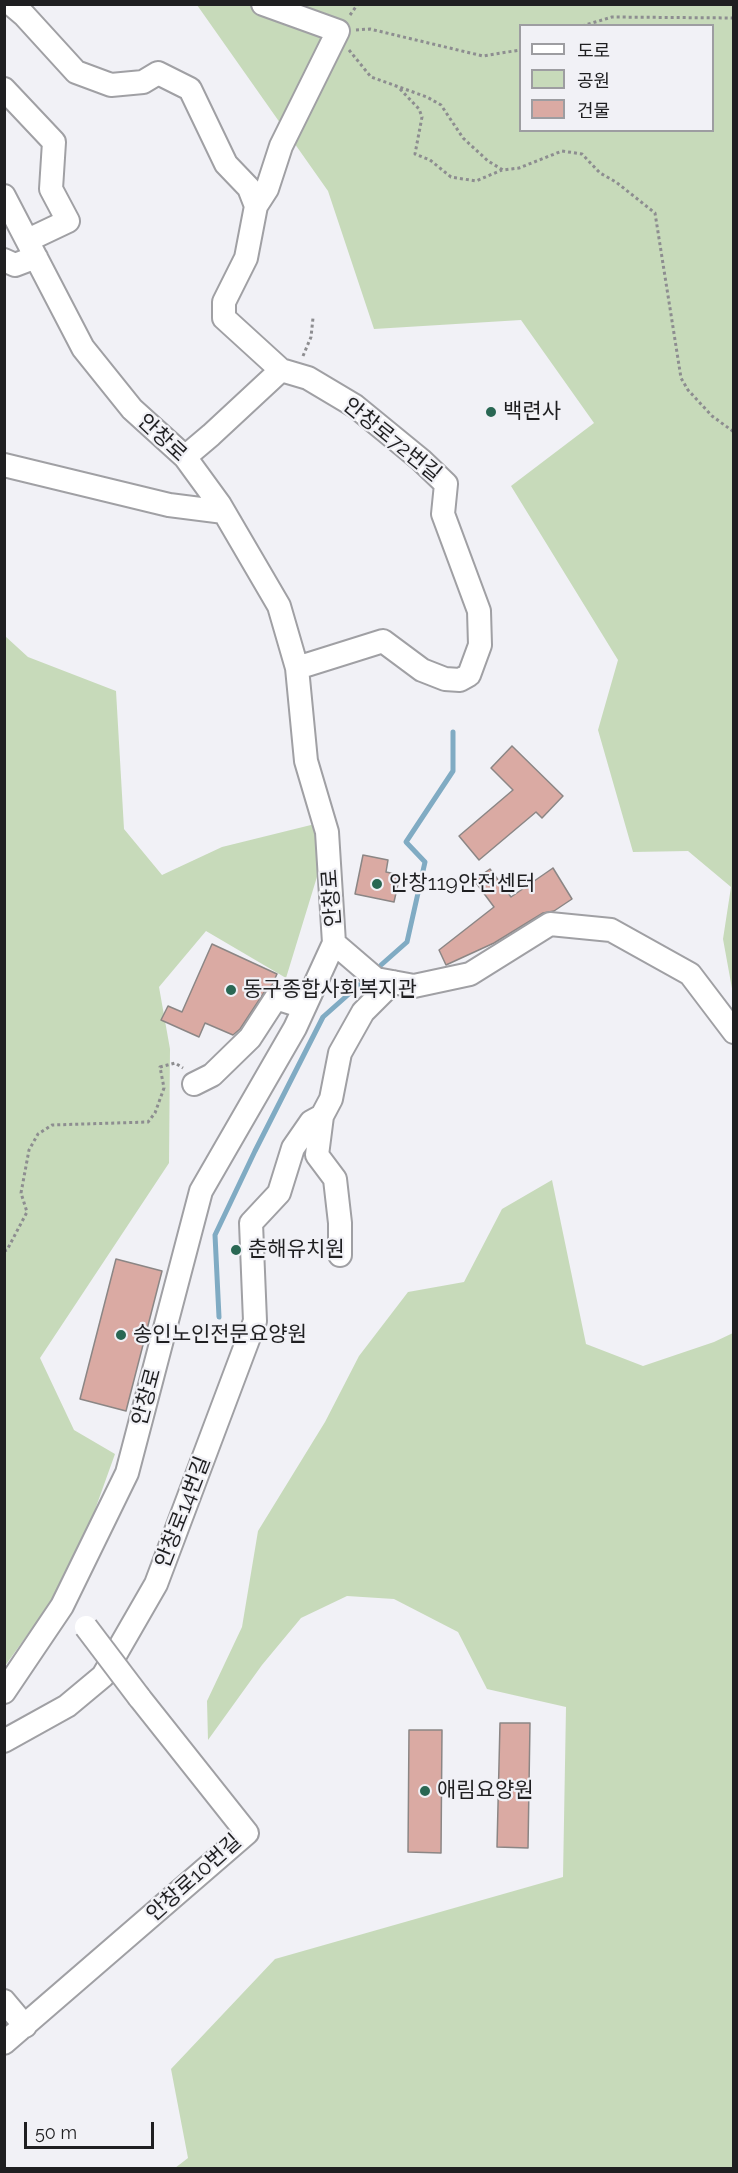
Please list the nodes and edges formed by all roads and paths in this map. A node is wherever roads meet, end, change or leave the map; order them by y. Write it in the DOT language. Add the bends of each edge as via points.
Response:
graph roads {
  1 [pos="11,4"];
  2 [pos="263,4"];
  3 [pos="357,4"];
  4 [pos="734,18"];
  5 [pos="589,24"];
  6 [pos="338,31"];
  7 [pos="519,50"];
  8 [pos="398,88"];
  9 [pos="4,89"];
  10 [pos="503,170"];
  11 [pos="4,196"];
  12 [pos="256,206"];
  13 [pos="32,249"];
  14 [pos="4,260"];
  15 [pos="313,318"];
  16 [pos="281,370"];
  17 [pos="734,432"];
  18 [pos="185,457"];
  19 [pos="4,465"];
  20 [pos="224,513"];
  21 [pos="297,668"];
  22 [pos="334,943"];
  23 [pos="393,982"];
  24 [pos="304,1007"];
  25 [pos="734,1032"];
  26 [pos="194,1084"];
  27 [pos="322,1116"];
  28 [pos="4,1251"];
  29 [pos="340,1256"];
  30 [pos="62,1606"];
  31 [pos="4,1692"];
  32 [pos="4,1741"];
  33 [pos="4,2001"];
  34 [pos="25,2026"];
  35 [pos="4,2043"];
  1 -- 12 [label="street" via="76,72 111,85 143,82 158,74 190,89 226,164 249,188"];
  2 -- 6 [label="street"];
  3 -- 6 [label="path"];
  4 -- 5 [label="path" via="612,17"];
  6 -- 7 [label="path" via="370,29 483,56"];
  6 -- 8 [label="path" via="371,77"];
  6 -- 12 [label="street, 안창로72번길" via="280,146 267,189"];
  8 -- 10 [label="path" via="441,105 463,138"];
  8 -- 10 [label="path" via="422,117 415,154 430,160 451,177 476,181"];
  9 -- 13 [label="street" via="54,142 51,189 68,221"];
  10 -- 17 [label="path" via="519,168 562,151 582,154 600,173 655,213 681,378 712,416"];
  11 -- 13 [label="street, 안창로"];
  12 -- 16 [label="street, 안창로72번길" via="246,258 224,302 224,318"];
  13 -- 14 [label="street" via="15,264"];
  13 -- 18 [label="street, 안창로" via="83,348 132,409"];
  15 -- 16 [label="path" via="303,356"];
  16 -- 18 [label="street"];
  16 -- 21 [label="street, 안창로72번길" via="308,378 355,406 446,484 443,514 479,611 480,645 469,675 460,680 422,670 382,641"];
  18 -- 20 [label="street, 안창로"];
  19 -- 20 [label="street"];
  20 -- 21 [label="street, 안창로" via="279,606"];
  21 -- 22 [label="street, 안창로" via="306,761 327,832"];
  22 -- 23 [label="street" via="376,979"];
  22 -- 24 [label="street, 안창로"];
  23 -- 25 [label="street" via="414,987 470,974 550,924 611,930 690,974"];
  23 -- 27 [label="street" via="363,1012 340,1053"];
  24 -- 26 [label="street" via="276,998 250,1038 212,1075"];
  24 -- 30 [label="street, 안창로" via="201,1191 127,1473"];
  26 -- 28 [label="path" via="175,1063 160,1067 164,1088 148,1122 52,1125 38,1134 29,1150 21,1193 27,1212"];
  27 -- 29 [label="street" via="317,1155 335,1179"];
  27 -- 32 [label="street, 안창로14번길" via="311,1122 293,1148 279,1193 251,1223 255,1321 156,1584 103,1676 67,1706"];
  30 -- 31 [label="street, 안창로"];
  30 -- 34 [label="street, 안창로10번길, bridge" via="86,1627 247,1833"];
  33 -- 34 [label="street"];
  34 -- 35 [label="street, 안창로10번길"];
}
